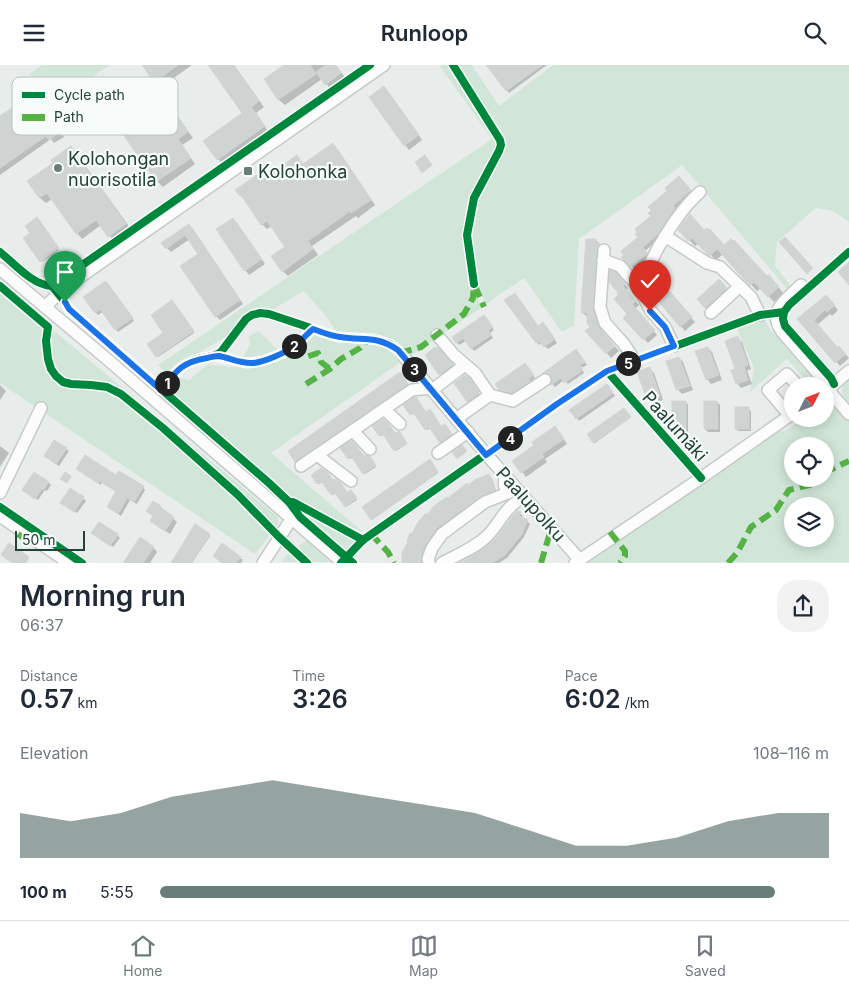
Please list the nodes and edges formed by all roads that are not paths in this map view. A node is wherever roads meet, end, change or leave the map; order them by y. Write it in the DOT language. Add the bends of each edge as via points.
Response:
graph roads {
  1 [pos="384,65"];
  2 [pos="700,193"];
  3 [pos="666,236"];
  4 [pos="0,269"];
  5 [pos="637,285"];
  6 [pos="801,285"];
  7 [pos="740,286"];
  8 [pos="45,307"];
  9 [pos="711,313"];
  10 [pos="760,315"];
  11 [pos="438,335"];
  12 [pos="674,346"];
  13 [pos="404,358"];
  14 [pos="635,361"];
  15 [pos="465,365"];
  16 [pos="849,371"];
  17 [pos="790,377"];
  18 [pos="821,377"];
  19 [pos="545,380"];
  20 [pos="834,384"];
  21 [pos="431,389"];
  22 [pos="490,395"];
  23 [pos="834,399"];
  24 [pos="784,407"];
  25 [pos="41,408"];
  26 [pos="384,409"];
  27 [pos="849,414"];
  28 [pos="456,419"];
  29 [pos="784,420"];
  30 [pos="400,424"];
  31 [pos="352,431"];
  32 [pos="468,432"];
  33 [pos="370,449"];
  34 [pos="438,453"];
  35 [pos="317,455"];
  36 [pos="300,466"];
  37 [pos="506,476"];
  38 [pos="351,481"];
  39 [pos="0,493"];
  40 [pos="508,493"];
  41 [pos="528,501"];
  42 [pos="516,503"];
  43 [pos="0,516"];
  44 [pos="292,519"];
  45 [pos="577,561"];
  46 [pos="69,563"];
  47 [pos="263,563"];
  48 [pos="343,563"];
  49 [pos="429,563"];
  50 [pos="442,563"];
  1 -- 8 [label="street" via="63,289"];
  2 -- 3 [label="street"];
  3 -- 5 [label="street"];
  3 -- 7 [label="street" via="707,263 720,267"];
  4 -- 8 [label="street"];
  5 -- 12 [label="street"];
  5 -- 14 [label="street" via="620,266 604,255 601,312 605,323 624,343"];
  6 -- 18 [label="street" via="779,307 776,318 782,332"];
  7 -- 9 [label="street"];
  7 -- 10 [label="street" via="751,297"];
  8 -- 44 [label="street"];
  11 -- 15 [label="street"];
  13 -- 21 [label="street, Paalupolku"];
  15 -- 21 [label="street"];
  15 -- 22 [label="street" via="476,373"];
  16 -- 20 [label="street"];
  17 -- 24 [label="street" via="787,374 768,390"];
  19 -- 22 [label="street" via="513,401"];
  21 -- 26 [label="street" via="412,390"];
  21 -- 28 [label="street, Paalupolku"];
  22 -- 28 [label="street"];
  23 -- 27 [label="street"];
  25 -- 39 [label="street"];
  26 -- 30 [label="street"];
  26 -- 31 [label="street"];
  28 -- 32 [label="street, Paalupolku"];
  29 -- 45 [label="street"];
  31 -- 33 [label="street"];
  31 -- 35 [label="street"];
  32 -- 34 [label="street"];
  32 -- 37 [label="street, Paalupolku"];
  35 -- 36 [label="street"];
  35 -- 38 [label="street"];
  37 -- 40 [label="street" via="504,487"];
  37 -- 41 [label="street, Paalupolku"];
  40 -- 42 [label="street"];
  40 -- 49 [label="street" via="485,501 442,534 432,548"];
  41 -- 42 [label="street" via="520,505"];
  41 -- 45 [label="street, Paalupolku"];
  42 -- 50 [label="street" via="486,538"];
  43 -- 46 [label="street"];
  44 -- 47 [label="street"];
  44 -- 48 [label="street"];
}
